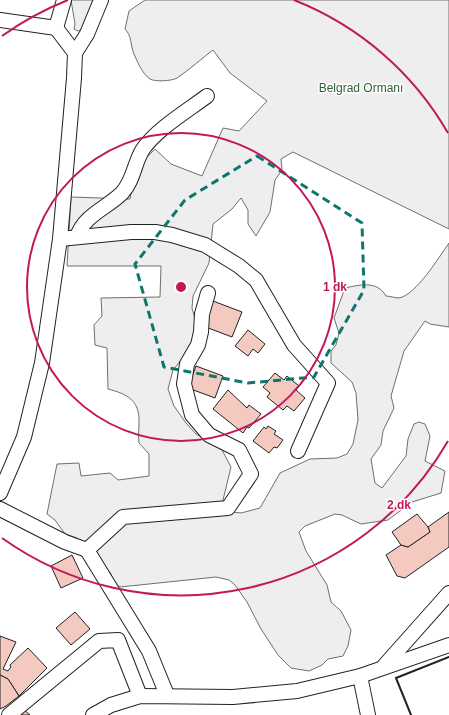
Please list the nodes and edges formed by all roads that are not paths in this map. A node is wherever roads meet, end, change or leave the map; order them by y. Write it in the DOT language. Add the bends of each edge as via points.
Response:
graph roads {
  1 [pos="64,0"];
  2 [pos="101,0"];
  3 [pos="0,20"];
  4 [pos="56,28"];
  5 [pos="75,53"];
  6 [pos="207,96"];
  7 [pos="77,237"];
  8 [pos="60,240"];
  9 [pos="208,293"];
  10 [pos="298,451"];
  11 [pos="0,493"];
  12 [pos="0,509"];
  13 [pos="87,550"];
  14 [pos="447,600"];
  15 [pos="449,645"];
  16 [pos="382,667"];
  17 [pos="360,676"];
  18 [pos="167,695"];
  19 [pos="140,696"];
  20 [pos="8,715"];
  21 [pos="94,715"];
  22 [pos="368,715"];
  1 -- 4 [label="street"];
  2 -- 5 [label="street" via="87,34"];
  3 -- 4 [label="street"];
  4 -- 5 [label="street"];
  5 -- 8 [label="street"];
  6 -- 7 [label="street" via="147,144 138,158 126,188 86,221"];
  7 -- 8 [label="street"];
  7 -- 10 [label="street" via="131,232 172,235 205,245 248,272 264,292 294,345 328,383"];
  8 -- 11 [label="street" via="42,363 24,437"];
  9 -- 13 [label="street" via="198,345 187,364 184,384 192,415 209,436 239,450 251,474 228,508 123,517"];
  12 -- 13 [label="street" via="65,542"];
  13 -- 18 [label="street" via="149,651"];
  14 -- 16 [label="street"];
  15 -- 16 [label="street"];
  16 -- 17 [label="street"];
  17 -- 18 [label="street" via="297,691 233,696"];
  17 -- 22 [label="street"];
  18 -- 19 [label="street"];
  19 -- 20 [label="street" via="118,640 99,641"];
  19 -- 21 [label="street" via="111,705"];
}
